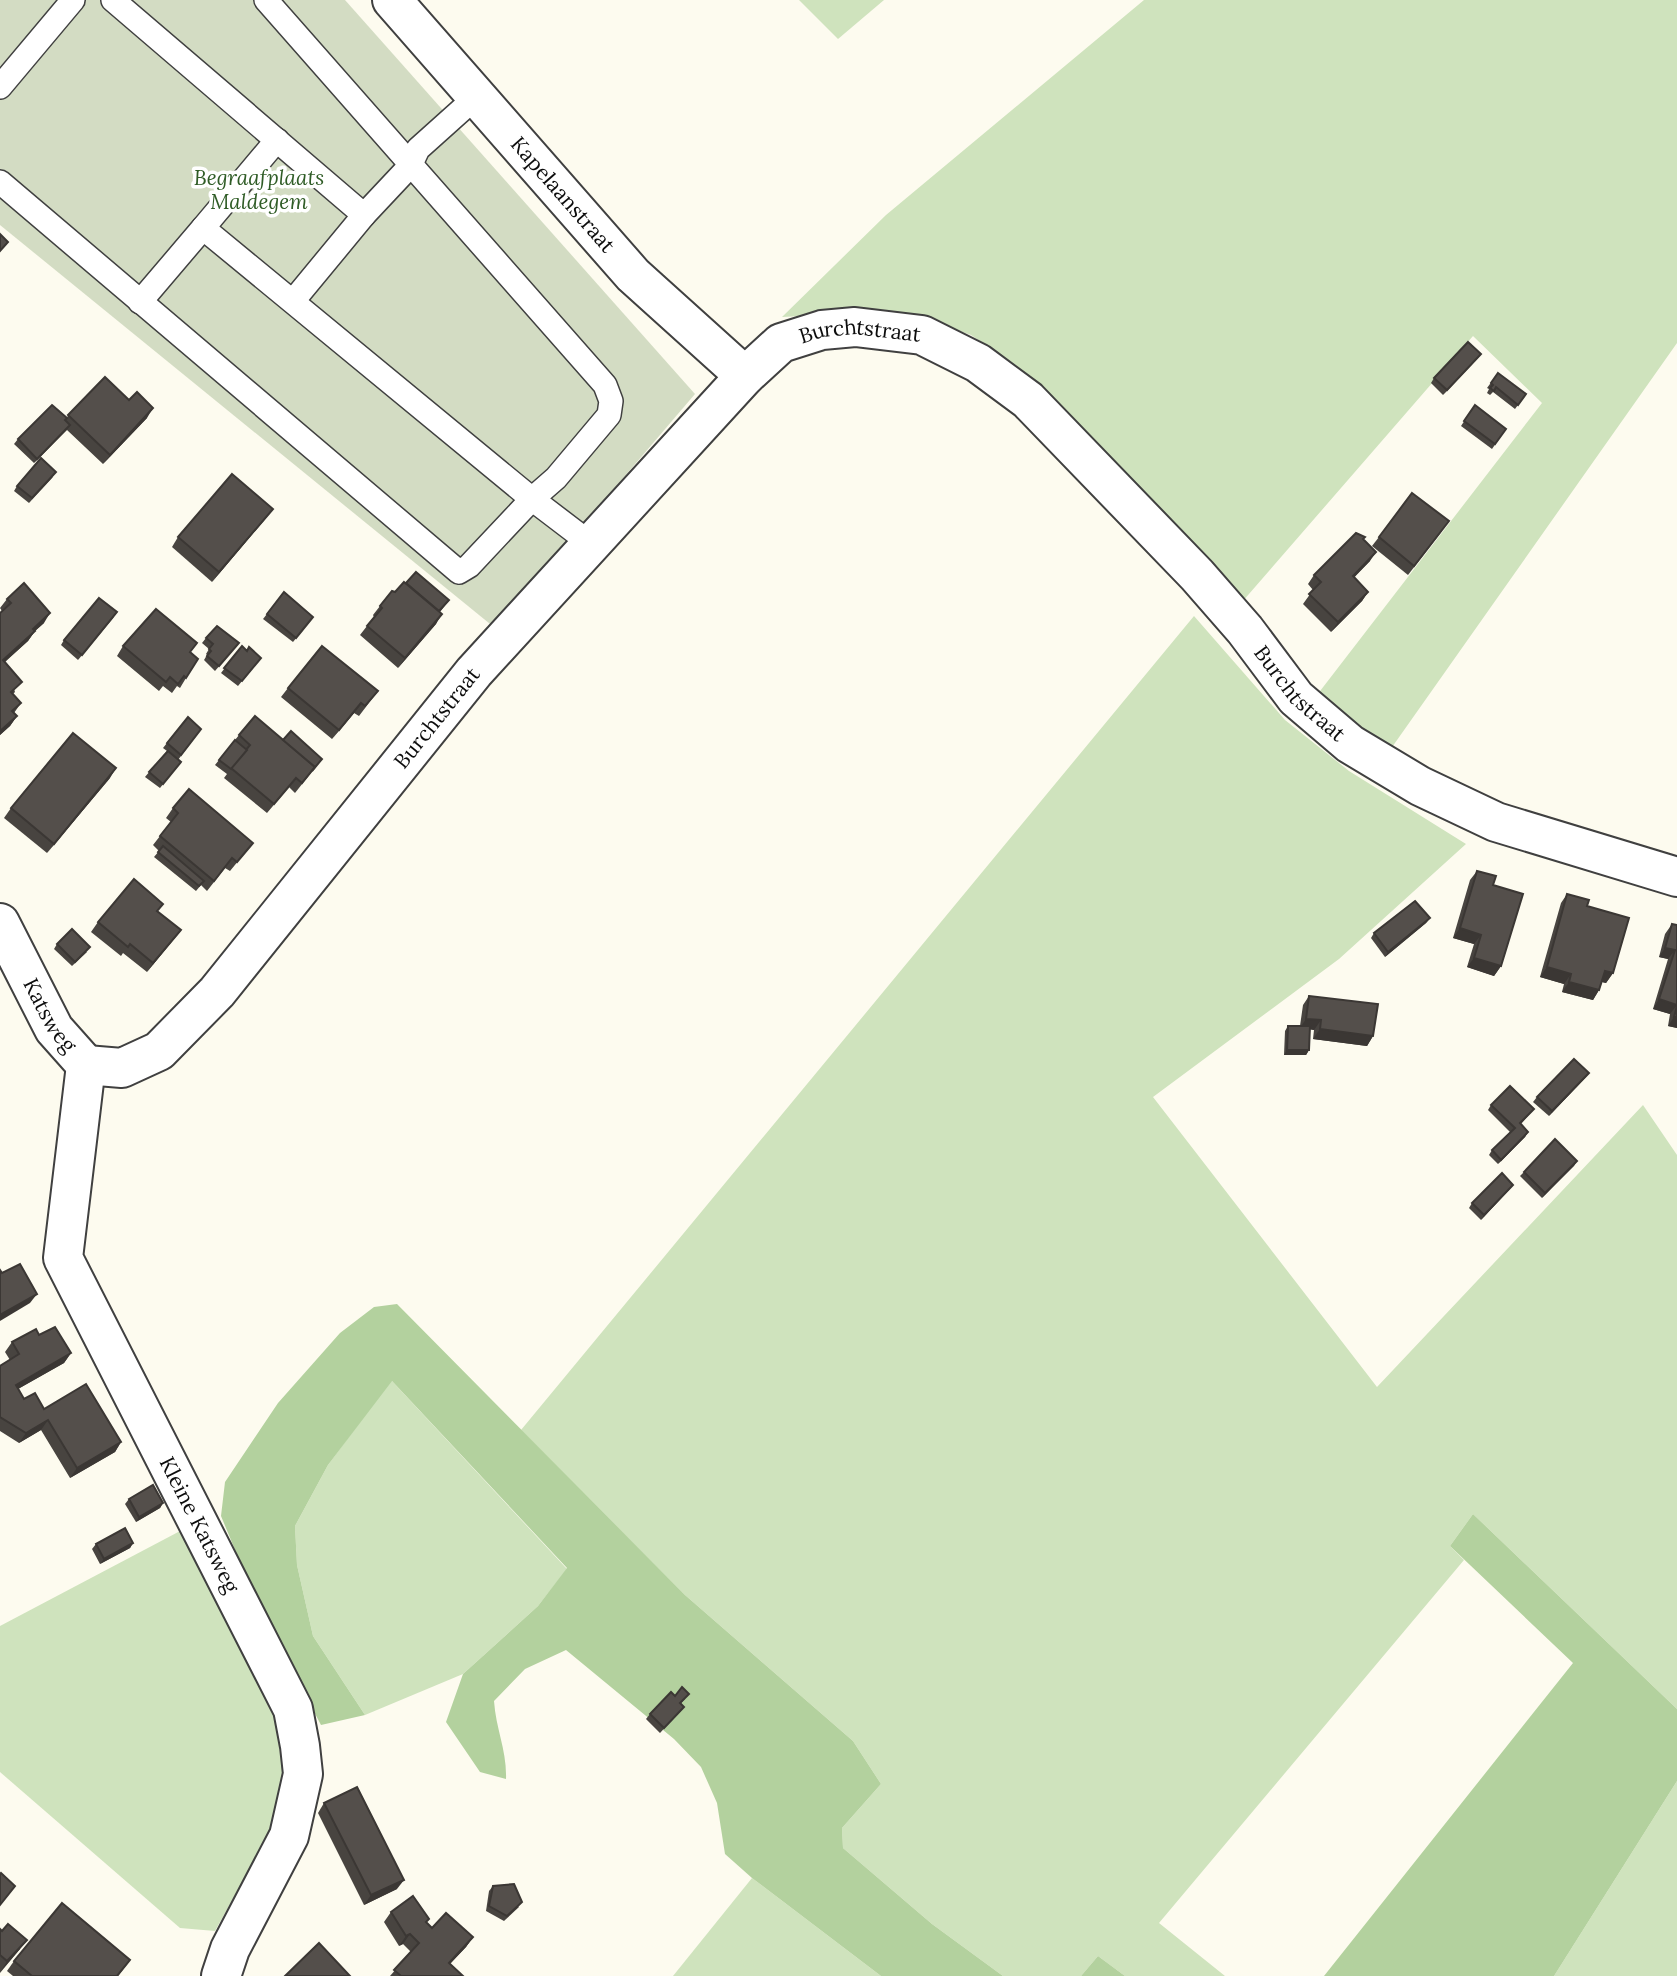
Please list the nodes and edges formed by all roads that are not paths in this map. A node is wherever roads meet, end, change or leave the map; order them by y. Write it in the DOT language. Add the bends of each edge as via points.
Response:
graph roads {
  1 [pos="73,0"];
  2 [pos="113,0"];
  3 [pos="266,0"];
  4 [pos="392,0"];
  5 [pos="0,87"];
  6 [pos="477,97"];
  7 [pos="277,140"];
  8 [pos="410,166"];
  9 [pos="0,182"];
  10 [pos="363,215"];
  11 [pos="203,228"];
  12 [pos="293,301"];
  13 [pos="140,302"];
  14 [pos="745,376"];
  15 [pos="532,499"];
  16 [pos="591,544"];
  17 [pos="1677,877"];
  18 [pos="0,923"];
  19 [pos="86,1065"];
  20 [pos="221,1976"];
  1 -- 5 [label="lane"];
  2 -- 7 [label="lane"];
  3 -- 8 [label="lane"];
  4 -- 6 [label="street, Kapelaanstraat"];
  6 -- 8 [label="lane" via="418,149"];
  6 -- 14 [label="street, Kapelaanstraat" via="633,275"];
  7 -- 10 [label="lane"];
  7 -- 11 [label="lane"];
  8 -- 10 [label="lane"];
  8 -- 15 [label="lane" via="605,385 611,401 609,415 556,478"];
  9 -- 13 [label="lane"];
  10 -- 12 [label="lane"];
  11 -- 12 [label="lane"];
  11 -- 13 [label="lane"];
  12 -- 15 [label="lane"];
  13 -- 15 [label="lane" via="459,572 470,566"];
  14 -- 16 [label="street, Burchtstraat"];
  14 -- 17 [label="street, Burchtstraat" via="781,343 822,330 855,327 922,335 978,363 1028,400 1197,575 1296,698 1350,744 1420,786 1496,822"];
  15 -- 16 [label="lane"];
  16 -- 19 [label="street, Burchtstraat" via="474,672 217,992 159,1051 122,1068"];
  18 -- 19 [label="street, Katsweg" via="54,1029"];
  19 -- 20 [label="street, Kleine Katsweg" via="63,1258 293,1709 300,1746 303,1774 289,1836 230,1949"];
}
